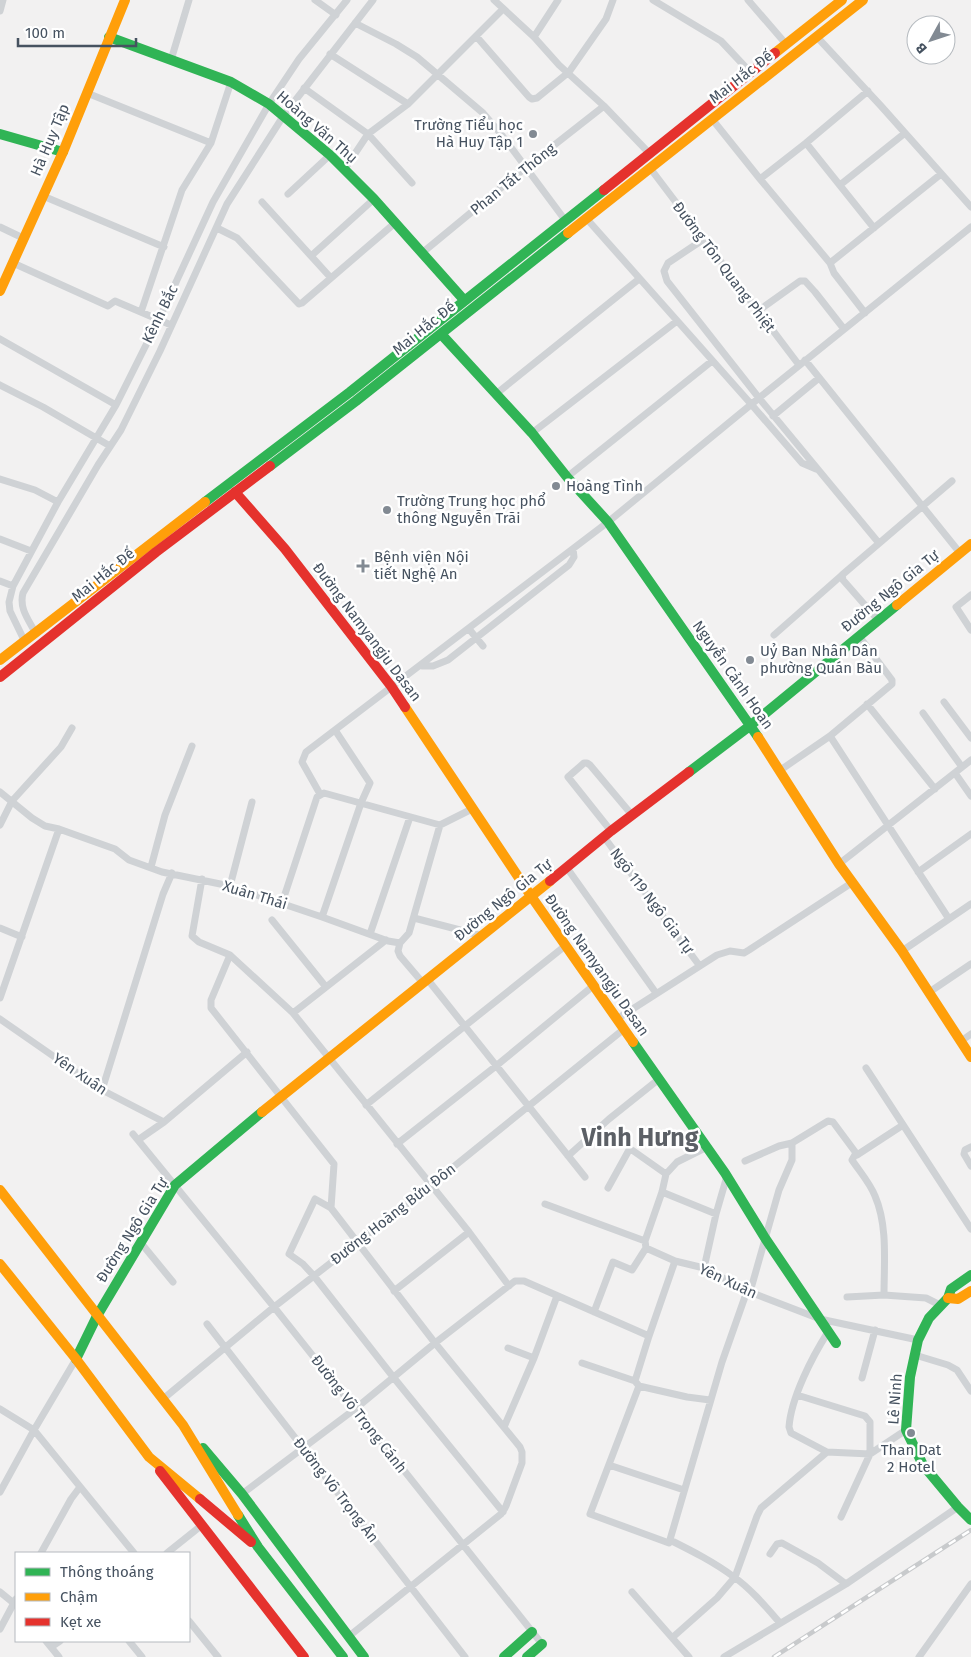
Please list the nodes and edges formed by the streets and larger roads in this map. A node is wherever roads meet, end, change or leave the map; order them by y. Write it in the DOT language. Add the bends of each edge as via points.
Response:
graph roads {
  1 [pos="3,0"];
  2 [pos="125,0"];
  3 [pos="189,0"];
  4 [pos="315,0"];
  5 [pos="347,0"];
  6 [pos="373,0"];
  7 [pos="494,0"];
  8 [pos="558,0"];
  9 [pos="612,0"];
  10 [pos="653,0"];
  11 [pos="748,0"];
  12 [pos="842,0"];
  13 [pos="863,0"];
  14 [pos="503,9"];
  15 [pos="0,11"];
  16 [pos="336,14"];
  17 [pos="355,23"];
  18 [pos="476,36"];
  19 [pos="534,37"];
  20 [pos="817,37"];
  21 [pos="109,38"];
  22 [pos="786,44"];
  23 [pos="330,54"];
  24 [pos="171,60"];
  25 [pos="569,72"];
  26 [pos="750,73"];
  27 [pos="438,74"];
  28 [pos="231,82"];
  29 [pos="304,88"];
  30 [pos="87,92"];
  31 [pos="868,92"];
  32 [pos="269,104"];
  33 [pos="408,104"];
  34 [pos="604,106"];
  35 [pos="284,115"];
  36 [pos="712,119"];
  37 [pos="905,133"];
  38 [pos="0,134"];
  39 [pos="368,134"];
  40 [pos="211,143"];
  41 [pos="806,143"];
  42 [pos="63,152"];
  43 [pos="649,154"];
  44 [pos="330,155"];
  45 [pos="525,168"];
  46 [pos="650,168"];
  47 [pos="344,170"];
  48 [pos="941,174"];
  49 [pos="760,179"];
  50 [pos="412,183"];
  51 [pos="840,184"];
  52 [pos="288,194"];
  53 [pos="43,196"];
  54 [pos="374,199"];
  55 [pos="262,202"];
  56 [pos="971,207"];
  57 [pos="586,218"];
  58 [pos="565,220"];
  59 [pos="395,222"];
  60 [pos="0,227"];
  61 [pos="971,227"];
  62 [pos="217,228"];
  63 [pos="874,228"];
  64 [pos="23,238"];
  65 [pos="704,239"];
  66 [pos="164,247"];
  67 [pos="529,249"];
  68 [pos="422,253"];
  69 [pos="311,256"];
  70 [pos="536,258"];
  71 [pos="13,263"];
  72 [pos="830,263"];
  73 [pos="331,278"];
  74 [pos="639,279"];
  75 [pos="0,291"];
  76 [pos="464,300"];
  77 [pos="758,311"];
  78 [pos="141,312"];
  79 [pos="865,313"];
  80 [pos="158,319"];
  81 [pos="677,321"];
  82 [pos="171,325"];
  83 [pos="844,329"];
  84 [pos="441,334"];
  85 [pos="0,339"];
  86 [pos="712,362"];
  87 [pos="802,363"];
  88 [pos="819,378"];
  89 [pos="0,385"];
  90 [pos="496,394"];
  91 [pos="353,397"];
  92 [pos="759,398"];
  93 [pos="751,404"];
  94 [pos="116,406"];
  95 [pos="773,416"];
  96 [pos="532,433"];
  97 [pos="97,438"];
  98 [pos="110,446"];
  99 [pos="819,470"];
  100 [pos="567,476"];
  101 [pos="0,479"];
  102 [pos="952,481"];
  103 [pos="235,492"];
  104 [pos="58,502"];
  105 [pos="922,507"];
  106 [pos="608,522"];
  107 [pos="0,539"];
  108 [pos="162,541"];
  109 [pos="878,542"];
  110 [pos="971,544"];
  111 [pos="573,548"];
  112 [pos="31,551"];
  113 [pos="960,554"];
  114 [pos="842,575"];
  115 [pos="0,581"];
  116 [pos="13,586"];
  117 [pos="971,596"];
  118 [pos="9,602"];
  119 [pos="21,602"];
  120 [pos="878,620"];
  121 [pos="469,629"];
  122 [pos="971,630"];
  123 [pos="35,632"];
  124 [pos="774,635"];
  125 [pos="859,636"];
  126 [pos="476,638"];
  127 [pos="24,640"];
  128 [pos="483,646"];
  129 [pos="0,660"];
  130 [pos="421,666"];
  131 [pos="0,676"];
  132 [pos="392,687"];
  133 [pos="944,702"];
  134 [pos="867,704"];
  135 [pos="923,713"];
  136 [pos="751,725"];
  137 [pos="72,728"];
  138 [pos="336,730"];
  139 [pos="830,736"];
  140 [pos="971,738"];
  141 [pos="192,746"];
  142 [pos="971,760"];
  143 [pos="962,768"];
  144 [pos="779,771"];
  145 [pos="955,773"];
  146 [pos="935,789"];
  147 [pos="0,792"];
  148 [pos="320,794"];
  149 [pos="971,796"];
  150 [pos="12,801"];
  151 [pos="252,802"];
  152 [pos="361,803"];
  153 [pos="472,809"];
  154 [pos="632,815"];
  155 [pos="410,817"];
  156 [pos="0,825"];
  157 [pos="440,825"];
  158 [pos="888,826"];
  159 [pos="59,829"];
  160 [pos="608,834"];
  161 [pos="971,834"];
  162 [pos="840,864"];
  163 [pos="151,867"];
  164 [pos="567,868"];
  165 [pos="918,872"];
  166 [pos="172,873"];
  167 [pos="202,879"];
  168 [pos="852,882"];
  169 [pos="230,886"];
  170 [pos="531,896"];
  171 [pos="282,903"];
  172 [pos="971,904"];
  173 [pos="322,916"];
  174 [pos="414,918"];
  175 [pos="949,919"];
  176 [pos="272,920"];
  177 [pos="0,928"];
  178 [pos="370,934"];
  179 [pos="483,936"];
  180 [pos="22,937"];
  181 [pos="386,940"];
  182 [pos="400,943"];
  183 [pos="565,946"];
  184 [pos="902,951"];
  185 [pos="230,955"];
  186 [pos="971,964"];
  187 [pos="700,965"];
  188 [pos="425,982"];
  189 [pos="593,986"];
  190 [pos="326,987"];
  191 [pos="656,993"];
  192 [pos="928,993"];
  193 [pos="0,998"];
  194 [pos="293,1013"];
  195 [pos="0,1019"];
  196 [pos="617,1020"];
  197 [pos="465,1026"];
  198 [pos="624,1029"];
  199 [pos="971,1034"];
  200 [pos="960,1041"];
  201 [pos="246,1052"];
  202 [pos="971,1057"];
  203 [pos="329,1060"];
  204 [pos="496,1066"];
  205 [pos="866,1068"];
  206 [pos="659,1079"];
  207 [pos="102,1090"];
  208 [pos="282,1096"];
  209 [pos="366,1105"];
  210 [pos="528,1106"];
  211 [pos="164,1122"];
  212 [pos="903,1125"];
  213 [pos="792,1143"];
  214 [pos="397,1144"];
  215 [pos="971,1146"];
  216 [pos="707,1148"];
  217 [pos="856,1155"];
  218 [pos="568,1156"];
  219 [pos="745,1161"];
  220 [pos="971,1166"];
  221 [pos="666,1174"];
  222 [pos="727,1176"];
  223 [pos="586,1178"];
  224 [pos="175,1185"];
  225 [pos="431,1185"];
  226 [pos="608,1188"];
  227 [pos="0,1190"];
  228 [pos="662,1192"];
  229 [pos="545,1204"];
  230 [pos="331,1208"];
  231 [pos="716,1214"];
  232 [pos="971,1229"];
  233 [pos="469,1232"];
  234 [pos="765,1238"];
  235 [pos="357,1242"];
  236 [pos="141,1243"];
  237 [pos="646,1244"];
  238 [pos="675,1261"];
  239 [pos="0,1264"];
  240 [pos="704,1268"];
  241 [pos="971,1275"];
  242 [pos="314,1276"];
  243 [pos="173,1282"];
  244 [pos="509,1286"];
  245 [pos="971,1290"];
  246 [pos="394,1291"];
  247 [pos="749,1292"];
  248 [pos="884,1295"];
  249 [pos="558,1296"];
  250 [pos="847,1297"];
  251 [pos="944,1302"];
  252 [pos="274,1307"];
  253 [pos="594,1312"];
  254 [pos="97,1316"];
  255 [pos="820,1319"];
  256 [pos="207,1324"];
  257 [pos="875,1330"];
  258 [pos="828,1332"];
  259 [pos="648,1336"];
  260 [pos="918,1340"];
  261 [pos="435,1343"];
  262 [pos="836,1343"];
  263 [pos="225,1347"];
  264 [pos="508,1348"];
  265 [pos="914,1355"];
  266 [pos="534,1358"];
  267 [pos="76,1359"];
  268 [pos="582,1363"];
  269 [pos="394,1378"];
  270 [pos="862,1378"];
  271 [pos="637,1383"];
  272 [pos="971,1391"];
  273 [pos="797,1395"];
  274 [pos="162,1399"];
  275 [pos="710,1400"];
  276 [pos="0,1409"];
  277 [pos="355,1409"];
  278 [pos="183,1425"];
  279 [pos="504,1427"];
  280 [pos="34,1430"];
  281 [pos="906,1430"];
  282 [pos="303,1448"];
  283 [pos="827,1452"];
  284 [pos="870,1454"];
  285 [pos="149,1456"];
  286 [pos="609,1465"];
  287 [pos="80,1487"];
  288 [pos="684,1490"];
  289 [pos="0,1492"];
  290 [pos="242,1494"];
  291 [pos="958,1508"];
  292 [pos="503,1512"];
  293 [pos="841,1517"];
  294 [pos="971,1520"];
  295 [pos="202,1525"];
  296 [pos="670,1540"];
  297 [pos="463,1545"];
  298 [pos="258,1547"];
  299 [pos="43,1552"];
  300 [pos="133,1552"];
  301 [pos="168,1552"];
  302 [pos="770,1554"];
  303 [pos="735,1577"];
  304 [pos="846,1584"];
  305 [pos="971,1584"];
  306 [pos="411,1587"];
  307 [pos="0,1592"];
  308 [pos="632,1592"];
  309 [pos="15,1601"];
  310 [pos="15,1604"];
  311 [pos="190,1622"];
  312 [pos="780,1623"];
  313 [pos="0,1629"];
  314 [pos="532,1632"];
  315 [pos="348,1637"];
  316 [pos="673,1637"];
  317 [pos="47,1642"];
  318 [pos="58,1642"];
  319 [pos="130,1642"];
  320 [pos="542,1644"];
  321 [pos="51,1647"];
  322 [pos="59,1657"];
  323 [pos="142,1657"];
  324 [pos="218,1657"];
  325 [pos="304,1657"];
  326 [pos="343,1657"];
  327 [pos="364,1657"];
  328 [pos="465,1657"];
  329 [pos="504,1657"];
  330 [pos="528,1657"];
  331 [pos="689,1657"];
  332 [pos="724,1657"];
  333 [pos="919,1657"];
  1 -- 15 [label="street"];
  2 -- 21 [label="street, Hà Huy Tập"];
  3 -- 24 [label="street"];
  4 -- 16 [label="street"];
  5 -- 16 [label="street, Kênh Bắc"];
  6 -- 17 [label="street, Kênh Bắc"];
  7 -- 14 [label="street"];
  8 -- 19 [label="street"];
  9 -- 25 [label="street" via="606,19"];
  10 -- 26 [label="street" via="721,41"];
  11 -- 22 [label="street"];
  12 -- 22 [label="street, Mai Hắc Đế"];
  13 -- 20 [label="street, Mai Hắc Đế"];
  14 -- 18 [label="street"];
  14 -- 19 [label="street"];
  16 -- 32 [label="street, Kênh Bắc"];
  17 -- 23 [label="street, Kênh Bắc"];
  17 -- 27 [label="street" via="396,44"];
  18 -- 25 [label="street" via="532,99 542,95"];
  18 -- 27 [label="street"];
  19 -- 25 [label="street"];
  20 -- 31 [label="street"];
  20 -- 36 [label="street, Mai Hắc Đế"];
  21 -- 24 [label="street, Hoàng Văn Thụ"];
  21 -- 30 [label="street, Hà Huy Tập"];
  22 -- 26 [label="street, Mai Hắc Đế"];
  23 -- 29 [label="street, Kênh Bắc"];
  23 -- 33 [label="street"];
  24 -- 28 [label="street, Hoàng Văn Thụ"];
  25 -- 34 [label="street"];
  26 -- 43 [label="street, Mai Hắc Đế"];
  27 -- 33 [label="street"];
  27 -- 45 [label="street" via="483,113"];
  28 -- 32 [label="street, Hoàng Văn Thụ"];
  28 -- 40 [label="street"];
  29 -- 35 [label="street, Kênh Bắc"];
  29 -- 39 [label="street"];
  30 -- 40 [label="street"];
  30 -- 42 [label="street, Hà Huy Tập"];
  31 -- 37 [label="street"];
  31 -- 41 [label="street"];
  32 -- 35 [label="street, Hoàng Văn Thụ"];
  32 -- 80 [label="street, Kênh Bắc" via="213,202"];
  33 -- 39 [label="street"];
  34 -- 43 [label="street"];
  34 -- 45 [label="street, Phan Tất Thông"];
  35 -- 44 [label="street, Hoàng Văn Thụ"];
  35 -- 62 [label="street, Kênh Bắc" via="227,204"];
  36 -- 46 [label="street, Mai Hắc Đế"];
  36 -- 49 [label="street"];
  37 -- 48 [label="street"];
  37 -- 51 [label="street"];
  38 -- 42 [label="street"];
  39 -- 47 [label="street"];
  39 -- 50 [label="street"];
  40 -- 66 [label="street" via="182,190"];
  41 -- 49 [label="street"];
  41 -- 51 [label="street"];
  42 -- 53 [label="street, Hà Huy Tập"];
  43 -- 58 [label="street, Mai Hắc Đế"];
  44 -- 47 [label="street, Hoàng Văn Thụ"];
  44 -- 52 [label="street"];
  45 -- 58 [label="street"];
  45 -- 68 [label="street, Phan Tất Thông"];
  46 -- 57 [label="street, Mai Hắc Đế"];
  46 -- 65 [label="street, Đường Tôn Quang Phiệt"];
  47 -- 54 [label="street, Hoàng Văn Thụ"];
  48 -- 56 [label="street"];
  48 -- 63 [label="street"];
  49 -- 72 [label="street"];
  51 -- 63 [label="street"];
  53 -- 64 [label="street, Hà Huy Tập"];
  53 -- 66 [label="street"];
  54 -- 59 [label="street, Hoàng Văn Thụ"];
  54 -- 69 [label="street"];
  55 -- 69 [label="street"];
  57 -- 70 [label="street, Mai Hắc Đế"];
  57 -- 74 [label="street"];
  58 -- 67 [label="street, Mai Hắc Đế"];
  59 -- 68 [label="street, Hoàng Văn Thụ"];
  59 -- 73 [label="street"];
  60 -- 64 [label="street"];
  61 -- 79 [label="street"];
  62 -- 73 [label="street" via="237,238 297,304 302,304"];
  62 -- 82 [label="street, Kênh Bắc"];
  63 -- 72 [label="street"];
  64 -- 71 [label="street, Hà Huy Tập"];
  65 -- 77 [label="street, Đường Tôn Quang Phiệt"];
  65 -- 92 [label="street" via="668,263 664,271 667,281"];
  66 -- 78 [label="street"];
  67 -- 70 [label="street"];
  67 -- 76 [label="street, Mai Hắc Đế"];
  68 -- 76 [label="street, Hoàng Văn Thụ"];
  69 -- 73 [label="street"];
  70 -- 84 [label="street, Mai Hắc Đế"];
  71 -- 75 [label="street, Hà Huy Tập"];
  71 -- 78 [label="street" via="108,306 115,301"];
  72 -- 79 [label="street"];
  74 -- 81 [label="street"];
  74 -- 90 [label="street"];
  76 -- 91 [label="street, Mai Hắc Đế"];
  77 -- 83 [label="street" via="800,281 805,282"];
  77 -- 87 [label="street, Đường Tôn Quang Phiệt"];
  78 -- 80 [label="street"];
  79 -- 83 [label="street"];
  80 -- 82 [label="street"];
  80 -- 94 [label="street, Kênh Bắc"];
  81 -- 86 [label="street"];
  81 -- 96 [label="street"];
  82 -- 98 [label="street, Kênh Bắc"];
  83 -- 87 [label="street"];
  84 -- 90 [label="street, Nguyễn Cảnh Hoan"];
  84 -- 91 [label="street, Mai Hắc Đế"];
  85 -- 94 [label="street"];
  86 -- 93 [label="street"];
  86 -- 100 [label="street"];
  87 -- 88 [label="street, Đường Tôn Quang Phiệt"];
  87 -- 92 [label="street"];
  88 -- 95 [label="street"];
  88 -- 105 [label="street, Đường Tôn Quang Phiệt"];
  89 -- 97 [label="street"];
  90 -- 96 [label="street, Nguyễn Cảnh Hoan"];
  91 -- 103 [label="street, Mai Hắc Đế"];
  91 -- 108 [label="street, Mai Hắc Đế"];
  92 -- 93 [label="street"];
  92 -- 95 [label="street"];
  93 -- 99 [label="street" via="802,463"];
  93 -- 106 [label="street"];
  94 -- 97 [label="street, Kênh Bắc"];
  95 -- 99 [label="street"];
  96 -- 100 [label="street, Nguyễn Cảnh Hoan"];
  97 -- 98 [label="street"];
  97 -- 104 [label="street, Kênh Bắc"];
  98 -- 119 [label="street, Kênh Bắc" via="32,575"];
  99 -- 109 [label="street"];
  100 -- 106 [label="street, Nguyễn Cảnh Hoan"];
  101 -- 104 [label="street" via="35,490"];
  102 -- 105 [label="street"];
  103 -- 108 [label="street, Mai Hắc Đế"];
  103 -- 132 [label="street, Đường Namyangju Dasan" via="286,549"];
  104 -- 112 [label="street, Kênh Bắc"];
  105 -- 109 [label="street"];
  105 -- 113 [label="street, Đường Tôn Quang Phiệt"];
  106 -- 111 [label="street"];
  106 -- 136 [label="street, Nguyễn Cảnh Hoan"];
  107 -- 112 [label="street"];
  108 -- 123 [label="street, Mai Hắc Đế"];
  108 -- 131 [label="street, Mai Hắc Đế"];
  109 -- 114 [label="street"];
  110 -- 113 [label="street, Đường Ngô Gia Tự"];
  111 -- 121 [label="street"];
  111 -- 126 [label="street" via="574,557 570,565"];
  112 -- 116 [label="street, Kênh Bắc"];
  113 -- 120 [label="street, Đường Ngô Gia Tự"];
  114 -- 120 [label="street"];
  114 -- 124 [label="street"];
  115 -- 116 [label="street"];
  116 -- 118 [label="street, Kênh Bắc"];
  117 -- 122 [label="street" via="956,607"];
  118 -- 119 [label="street"];
  118 -- 127 [label="street"];
  119 -- 123 [label="street"];
  120 -- 125 [label="street, Đường Ngô Gia Tự"];
  121 -- 126 [label="street"];
  121 -- 130 [label="street"];
  123 -- 127 [label="street, Mai Hắc Đế"];
  125 -- 134 [label="street" via="892,682"];
  125 -- 136 [label="street, Đường Ngô Gia Tự"];
  126 -- 128 [label="street"];
  126 -- 130 [label="street" via="448,660 434,666"];
  127 -- 129 [label="street, Mai Hắc Đế"];
  130 -- 132 [label="street"];
  132 -- 138 [label="street"];
  132 -- 153 [label="street, Đường Namyangju Dasan"];
  133 -- 140 [label="street"];
  134 -- 139 [label="street"];
  134 -- 146 [label="street"];
  135 -- 143 [label="street"];
  136 -- 144 [label="street, Nguyễn Cảnh Hoan"];
  136 -- 154 [label="street, Đường Ngô Gia Tự"];
  137 -- 150 [label="street" via="61,747"];
  138 -- 148 [label="street" via="306,752 302,762"];
  138 -- 152 [label="street" via="370,784"];
  139 -- 144 [label="street"];
  139 -- 158 [label="street"];
  141 -- 163 [label="street" via="163,823"];
  142 -- 143 [label="street"];
  143 -- 145 [label="street"];
  144 -- 162 [label="street, Nguyễn Cảnh Hoan"];
  145 -- 146 [label="street"];
  145 -- 149 [label="street"];
  146 -- 158 [label="street"];
  147 -- 150 [label="street, Xuân Thái"];
  148 -- 152 [label="street"];
  148 -- 171 [label="street"];
  150 -- 156 [label="street"];
  150 -- 159 [label="street, Xuân Thái" via="45,826"];
  151 -- 169 [label="street"];
  152 -- 155 [label="street"];
  152 -- 173 [label="street"];
  153 -- 157 [label="street"];
  153 -- 170 [label="street, Đường Namyangju Dasan"];
  154 -- 160 [label="street, Đường Ngô Gia Tự"];
  154 -- 160 [label="street, Ngõ 119 Ngô Gia Tự" via="590,765 584,763 568,776"];
  155 -- 157 [label="street"];
  155 -- 178 [label="street"];
  157 -- 174 [label="street"];
  158 -- 162 [label="street"];
  158 -- 165 [label="street"];
  159 -- 163 [label="street, Xuân Thái" via="115,849 129,860"];
  159 -- 180 [label="street"];
  160 -- 164 [label="street, Đường Ngô Gia Tự"];
  160 -- 187 [label="street, Ngõ 119 Ngô Gia Tự"];
  161 -- 165 [label="street"];
  162 -- 168 [label="street, Nguyễn Cảnh Hoan"];
  163 -- 166 [label="street, Xuân Thái"];
  164 -- 170 [label="street, Đường Ngô Gia Tự"];
  164 -- 191 [label="street"];
  165 -- 175 [label="street"];
  166 -- 167 [label="street, Xuân Thái"];
  166 -- 207 [label="street"];
  167 -- 169 [label="street, Xuân Thái"];
  167 -- 185 [label="street" via="192,936"];
  168 -- 184 [label="street, Nguyễn Cảnh Hoan"];
  168 -- 187 [label="street" via="744,953 724,952"];
  169 -- 171 [label="street, Xuân Thái"];
  170 -- 179 [label="street, Đường Ngô Gia Tự"];
  170 -- 183 [label="street, Đường Namyangju Dasan"];
  171 -- 173 [label="street, Xuân Thái"];
  172 -- 175 [label="street"];
  173 -- 178 [label="street, Xuân Thái"];
  174 -- 179 [label="street"];
  174 -- 182 [label="street" via="409,933"];
  175 -- 184 [label="street"];
  176 -- 190 [label="street"];
  177 -- 180 [label="street"];
  178 -- 181 [label="street, Xuân Thái"];
  179 -- 188 [label="street, Đường Ngô Gia Tự"];
  180 -- 193 [label="street"];
  181 -- 182 [label="street, Xuân Thái"];
  181 -- 190 [label="street"];
  182 -- 188 [label="street" via="400,956"];
  183 -- 189 [label="street, Đường Namyangju Dasan"];
  183 -- 197 [label="street"];
  184 -- 192 [label="street, Nguyễn Cảnh Hoan"];
  185 -- 194 [label="street"];
  185 -- 201 [label="street" via="210,1005"];
  186 -- 192 [label="street"];
  187 -- 191 [label="street"];
  188 -- 197 [label="street"];
  188 -- 203 [label="street, Đường Ngô Gia Tự"];
  189 -- 196 [label="street, Đường Namyangju Dasan"];
  189 -- 204 [label="street"];
  190 -- 194 [label="street"];
  191 -- 196 [label="street"];
  192 -- 200 [label="street, Nguyễn Cảnh Hoan"];
  194 -- 203 [label="street"];
  195 -- 207 [label="street, Yên Xuân"];
  196 -- 198 [label="street, Đường Namyangju Dasan"];
  197 -- 204 [label="street"];
  197 -- 209 [label="street"];
  198 -- 206 [label="street, Đường Namyangju Dasan"];
  198 -- 210 [label="street, Đường Hoàng Bửu Đôn"];
  199 -- 200 [label="street"];
  200 -- 202 [label="street, Nguyễn Cảnh Hoan"];
  201 -- 208 [label="street"];
  201 -- 211 [label="street"];
  203 -- 208 [label="street, Đường Ngô Gia Tự"];
  203 -- 209 [label="street"];
  204 -- 210 [label="street"];
  204 -- 214 [label="street"];
  205 -- 212 [label="street"];
  206 -- 216 [label="street, Đường Namyangju Dasan"];
  206 -- 218 [label="street"];
  207 -- 211 [label="street, Yên Xuân"];
  208 -- 224 [label="street, Đường Ngô Gia Tự"];
  208 -- 230 [label="street" via="334,1164"];
  209 -- 214 [label="street"];
  210 -- 218 [label="street"];
  210 -- 225 [label="street, Đường Hoàng Bửu Đôn"];
  211 -- 224 [label="street, Đường Võ Trọng Cánh" via="136,1137"];
  212 -- 217 [label="street"];
  212 -- 232 [label="street"];
  213 -- 217 [label="street" via="832,1121"];
  213 -- 219 [label="street"];
  213 -- 234 [label="street" via="792,1160"];
  214 -- 225 [label="street"];
  215 -- 220 [label="street" via="964,1154"];
  216 -- 221 [label="street" via="677,1162"];
  216 -- 222 [label="street, Đường Namyangju Dasan"];
  217 -- 248 [label="street" via="852,1160 875,1196 881,1216"];
  218 -- 223 [label="street"];
  221 -- 226 [label="street" via="629,1150"];
  221 -- 228 [label="street"];
  222 -- 231 [label="street"];
  222 -- 234 [label="street, Đường Namyangju Dasan"];
  224 -- 236 [label="street, Đường Ngô Gia Tự"];
  224 -- 252 [label="street, Đường Võ Trọng Cánh"];
  225 -- 233 [label="street"];
  225 -- 235 [label="street, Đường Hoàng Bửu Đôn"];
  227 -- 254 [label="street"];
  228 -- 231 [label="street"];
  228 -- 237 [label="street"];
  229 -- 237 [label="street, Yên Xuân"];
  230 -- 235 [label="street"];
  230 -- 242 [label="street" via="315,1199 288,1254"];
  231 -- 240 [label="street"];
  233 -- 244 [label="street"];
  233 -- 246 [label="street"];
  234 -- 247 [label="street"];
  234 -- 255 [label="street, Đường Namyangju Dasan"];
  235 -- 242 [label="street, Đường Hoàng Bửu Đôn"];
  235 -- 246 [label="street"];
  236 -- 243 [label="street"];
  236 -- 254 [label="street, Đường Ngô Gia Tự"];
  237 -- 238 [label="street, Yên Xuân"];
  237 -- 253 [label="street" via="632,1270 613,1262"];
  238 -- 240 [label="street, Yên Xuân"];
  238 -- 259 [label="street"];
  239 -- 267 [label="street"];
  240 -- 247 [label="street, Yên Xuân"];
  241 -- 251 [label="street, Lê Ninh" via="951,1288"];
  242 -- 252 [label="street, Đường Hoàng Bửu Đôn"];
  242 -- 269 [label="street"];
  244 -- 249 [label="street" via="515,1281 524,1281"];
  244 -- 261 [label="street"];
  245 -- 251 [label="street"];
  246 -- 261 [label="street"];
  247 -- 255 [label="street, Yên Xuân"];
  247 -- 275 [label="street"];
  248 -- 250 [label="street"];
  248 -- 251 [label="street"];
  249 -- 253 [label="street"];
  249 -- 266 [label="street"];
  251 -- 260 [label="street, Lê Ninh" via="929,1318"];
  252 -- 263 [label="street, Đường Hoàng Bửu Đôn"];
  252 -- 277 [label="street, Đường Võ Trọng Cánh"];
  253 -- 259 [label="street"];
  254 -- 267 [label="street, Đường Ngô Gia Tự"];
  254 -- 274 [label="street"];
  255 -- 257 [label="street, Yên Xuân"];
  255 -- 258 [label="street, Đường Namyangju Dasan"];
  256 -- 263 [label="street, Đường Võ Trọng Ân"];
  257 -- 260 [label="street, Yên Xuân"];
  257 -- 270 [label="street"];
  258 -- 262 [label="street, Đường Namyangju Dasan"];
  258 -- 273 [label="street" via="813,1354"];
  259 -- 271 [label="street"];
  260 -- 265 [label="street, Lê Ninh"];
  261 -- 269 [label="street"];
  261 -- 279 [label="street"];
  263 -- 274 [label="street, Đường Hoàng Bửu Đôn"];
  263 -- 282 [label="street, Đường Võ Trọng Ân"];
  264 -- 266 [label="street"];
  265 -- 272 [label="street" via="948,1364 957,1370"];
  265 -- 281 [label="street, Lê Ninh"];
  266 -- 279 [label="street"];
  267 -- 280 [label="street"];
  267 -- 285 [label="street"];
  268 -- 271 [label="street"];
  269 -- 277 [label="street"];
  269 -- 292 [label="street"];
  271 -- 275 [label="street"];
  271 -- 286 [label="street"];
  273 -- 283 [label="street" via="789,1430"];
  273 -- 284 [label="street" via="867,1418"];
  274 -- 278 [label="street"];
  275 -- 288 [label="street"];
  276 -- 280 [label="street"];
  277 -- 282 [label="street"];
  277 -- 297 [label="street, Đường Võ Trọng Cánh"];
  278 -- 290 [label="street"];
  278 -- 298 [label="street"];
  279 -- 292 [label="street" via="520,1447 523,1458"];
  280 -- 287 [label="street"];
  280 -- 289 [label="street"];
  281 -- 284 [label="street"];
  281 -- 291 [label="street, Lê Ninh" via="923,1465"];
  282 -- 290 [label="street"];
  282 -- 306 [label="street, Đường Võ Trọng Ân"];
  283 -- 284 [label="street"];
  283 -- 303 [label="street" via="761,1508"];
  284 -- 293 [label="street"];
  285 -- 295 [label="street"];
  285 -- 298 [label="street"];
  286 -- 288 [label="street"];
  286 -- 296 [label="street" via="590,1514 669,1543"];
  287 -- 299 [label="street"];
  287 -- 300 [label="street"];
  288 -- 296 [label="street"];
  290 -- 315 [label="street"];
  291 -- 294 [label="street, Lê Ninh"];
  291 -- 304 [label="street"];
  292 -- 297 [label="street"];
  295 -- 301 [label="street"];
  295 -- 325 [label="street"];
  296 -- 303 [label="street"];
  297 -- 306 [label="street"];
  297 -- 314 [label="street, Đường Võ Trọng Cánh"];
  298 -- 326 [label="street"];
  302 -- 304 [label="street" via="777,1544 782,1543 818,1563"];
  303 -- 312 [label="street"];
  303 -- 316 [label="street" via="717,1598"];
  304 -- 312 [label="street"];
  305 -- 333 [label="street"];
  306 -- 315 [label="street"];
  306 -- 328 [label="street, Đường Võ Trọng Ân"];
  307 -- 309 [label="street"];
  308 -- 316 [label="street"];
  310 -- 313 [label="street"];
  311 -- 324 [label="street"];
  312 -- 332 [label="street"];
  314 -- 320 [label="street, Đường Võ Trọng Cánh"];
  314 -- 329 [label="street"];
  315 -- 327 [label="street"];
  316 -- 331 [label="street"];
  317 -- 321 [label="street"];
  318 -- 321 [label="street"];
  319 -- 323 [label="street"];
  320 -- 330 [label="street"];
  321 -- 322 [label="street"];
}
